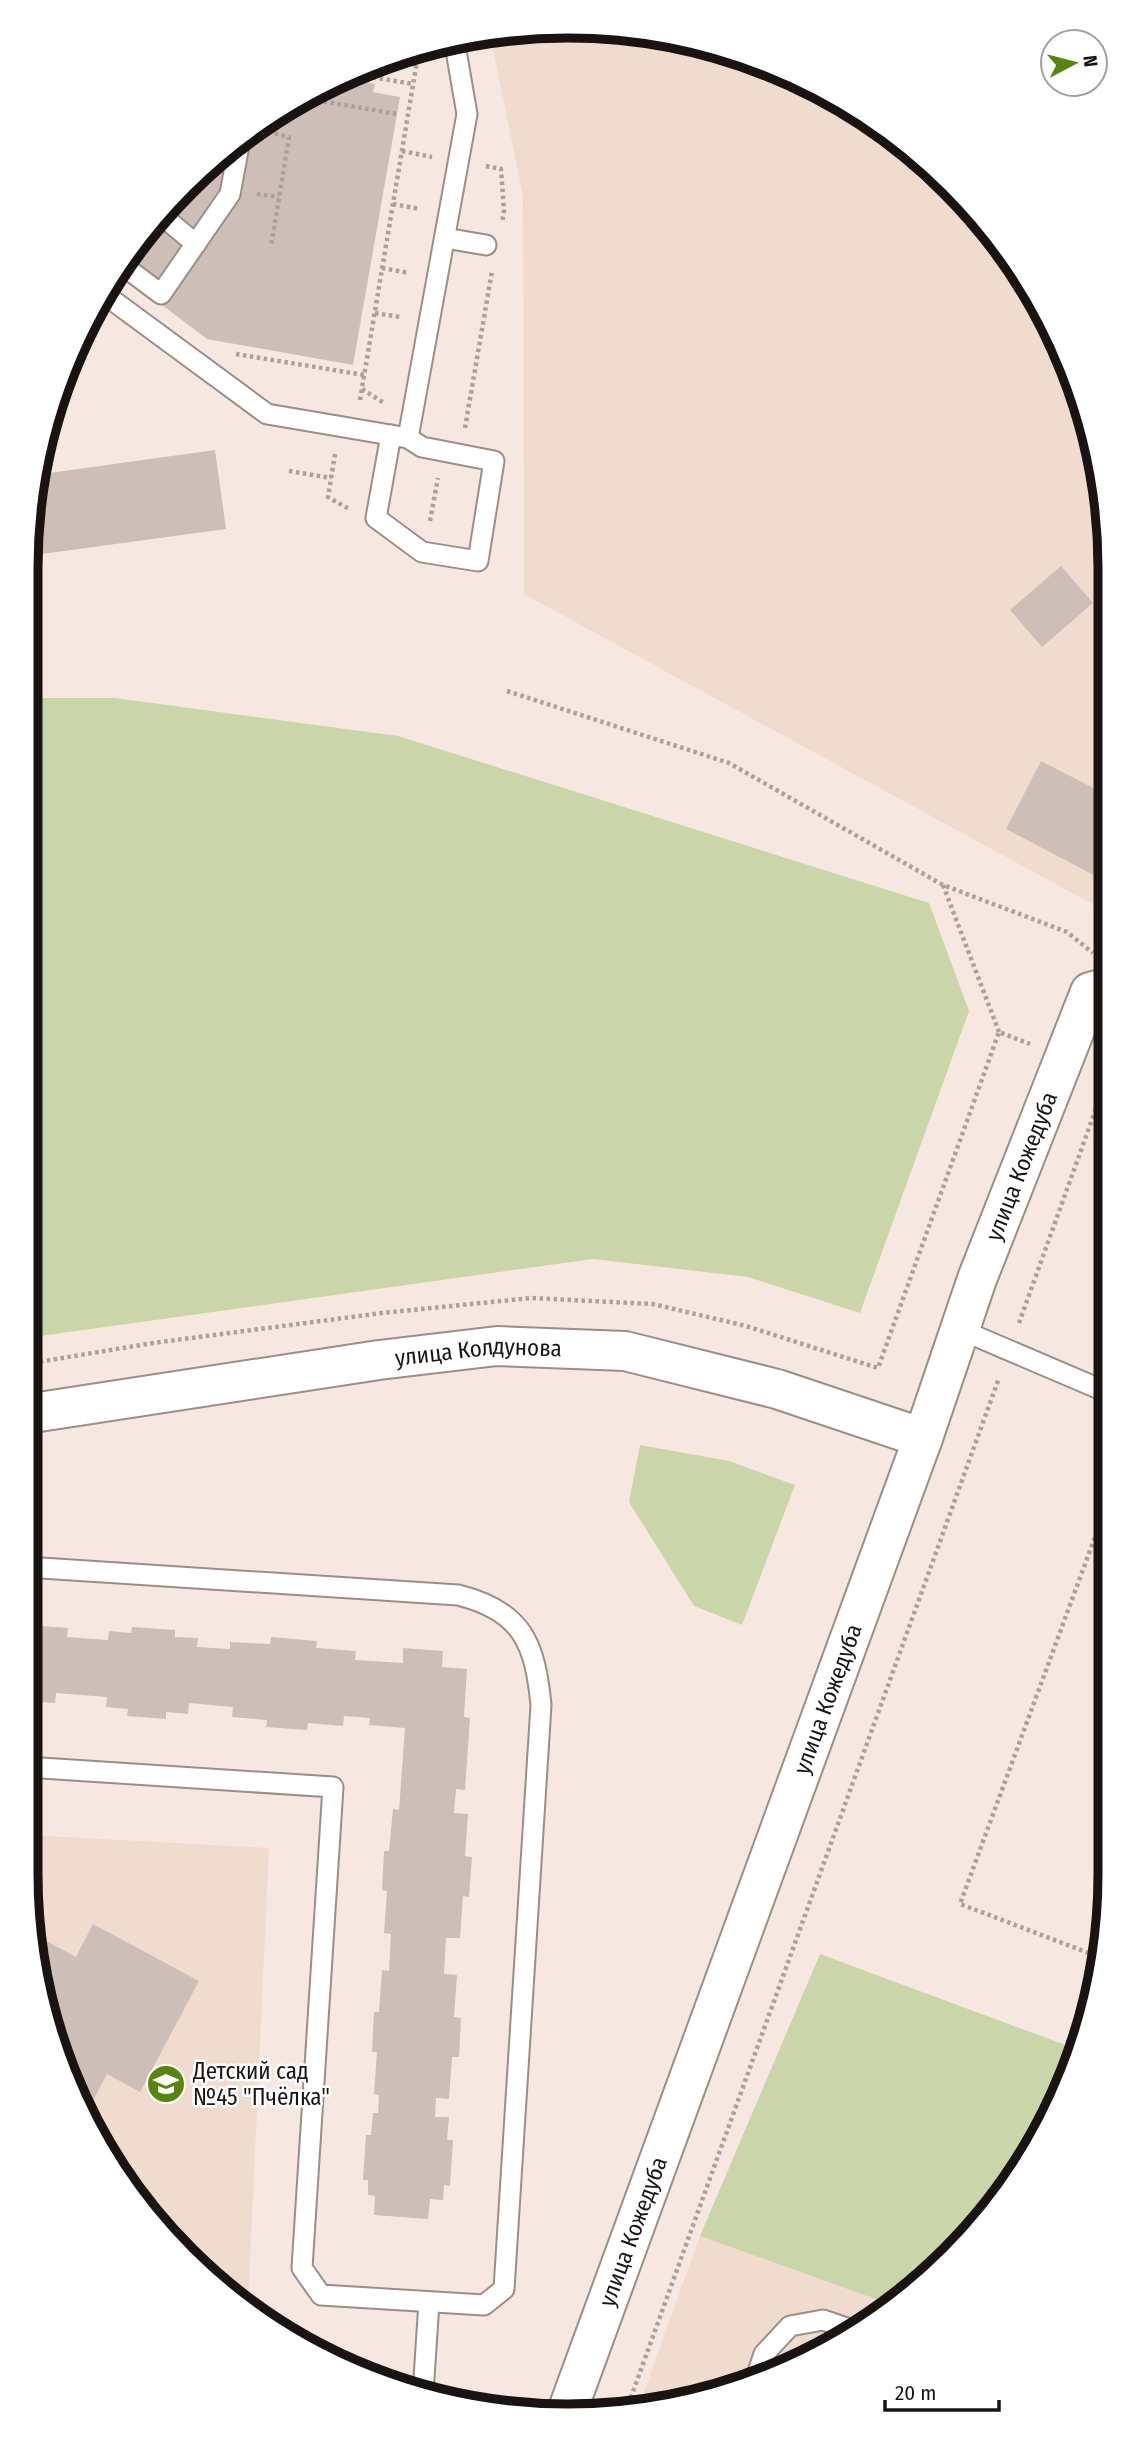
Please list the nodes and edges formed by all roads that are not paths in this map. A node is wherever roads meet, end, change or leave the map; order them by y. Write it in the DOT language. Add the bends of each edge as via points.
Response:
graph roads {
  1 [pos="456,51"];
  2 [pos="237,155"];
  3 [pos="168,221"];
  4 [pos="444,237"];
  5 [pos="196,244"];
  6 [pos="486,245"];
  7 [pos="130,271"];
  8 [pos="112,300"];
  9 [pos="399,437"];
  10 [pos="1098,978"];
  11 [pos="959,1329"];
  12 [pos="1098,1388"];
  13 [pos="38,1412"];
  14 [pos="923,1438"];
  15 [pos="38,1568"];
  16 [pos="38,1768"];
  17 [pos="429,2302"];
  18 [pos="842,2327"];
  19 [pos="760,2367"];
  20 [pos="424,2383"];
  21 [pos="570,2404"];
  1 -- 4 [label="lane" via="467,114"];
  2 -- 5 [label="lane" via="230,194"];
  3 -- 5 [label="lane"];
  4 -- 6 [label="lane"];
  4 -- 9 [label="lane"];
  5 -- 7 [label="lane" via="161,294"];
  8 -- 9 [label="lane" via="267,414"];
  9 -- 9 [label="lane" via="422,447 494,461 478,561 425,552 376,518"];
  10 -- 11 [label="street, улица Кожедуба"];
  11 -- 12 [label="lane"];
  11 -- 14 [label="street, улица Кожедуба"];
  13 -- 14 [label="street, улица Колдунова" via="497,1346 625,1351 777,1389"];
  14 -- 21 [label="street, улица Кожедуба"];
  15 -- 17 [label="lane" via="458,1595 499,1610 518,1627 532,1650 541,1705 503,2289 484,2305"];
  16 -- 17 [label="lane" via="333,1787 302,2268 321,2295"];
  17 -- 20 [label="lane"];
  18 -- 19 [label="lane" via="823,2320 790,2326 764,2354"];
}
